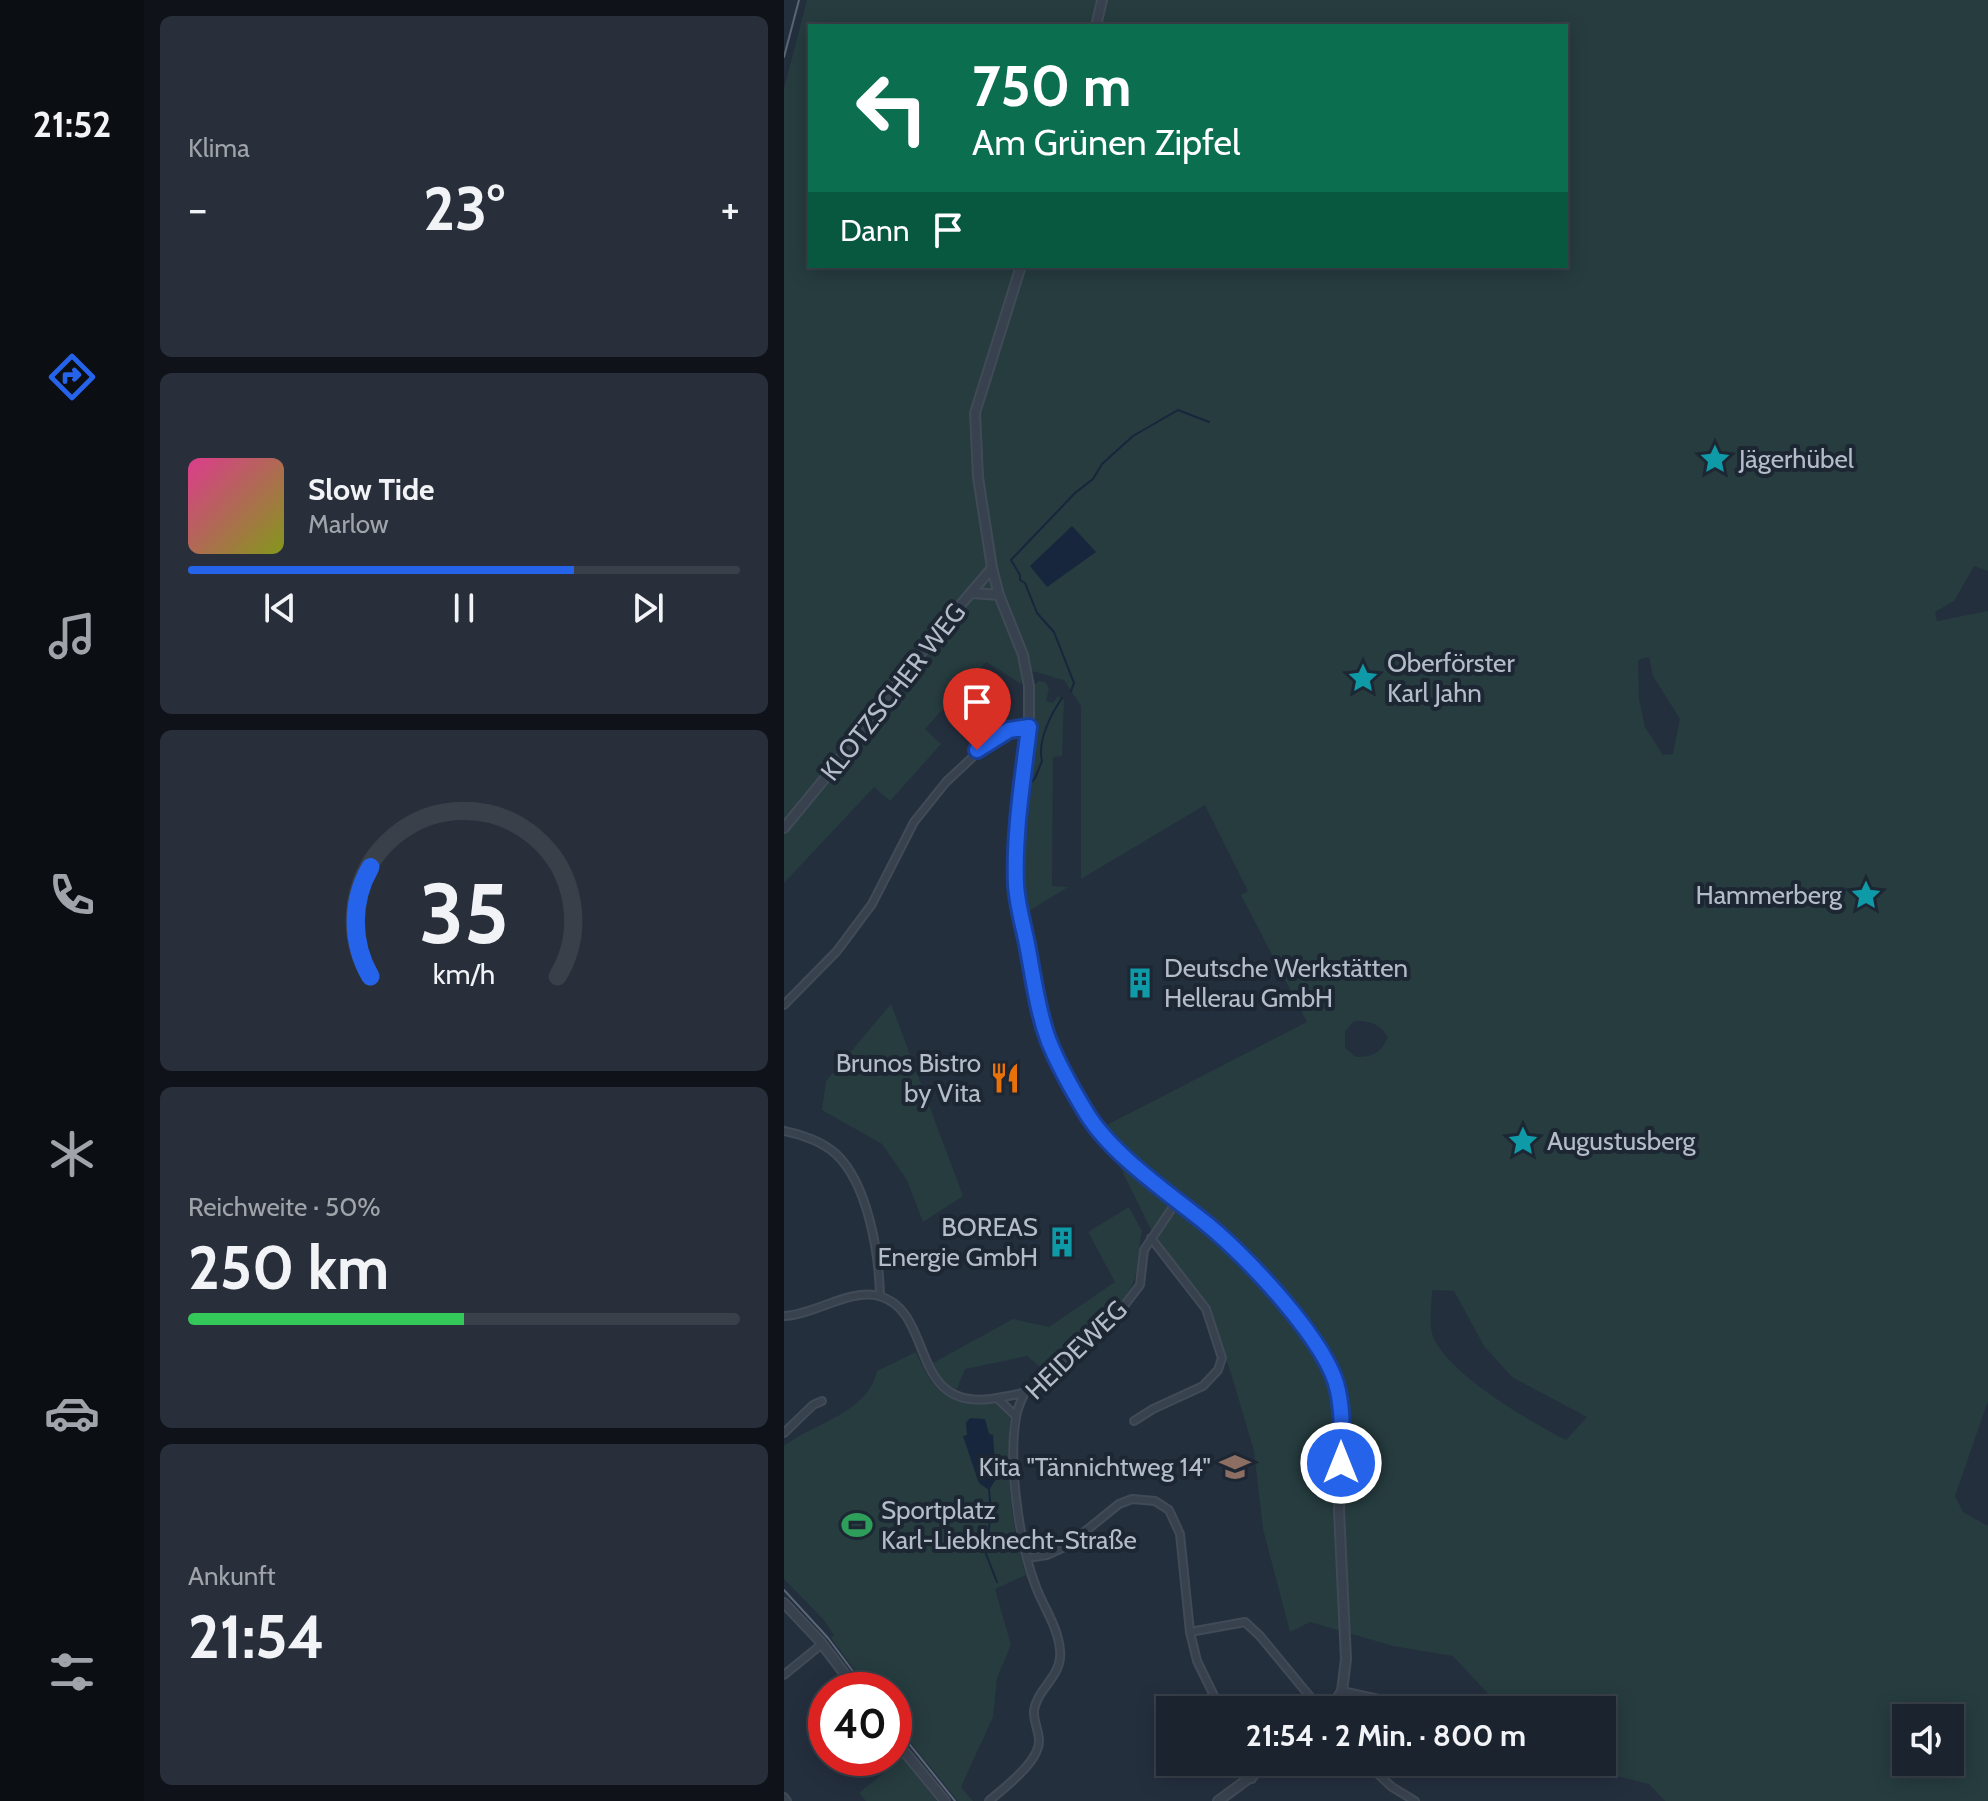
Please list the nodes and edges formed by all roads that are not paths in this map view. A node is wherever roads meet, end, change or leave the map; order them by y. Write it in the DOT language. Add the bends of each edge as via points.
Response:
graph roads {
  1 [pos="1102,0"];
  2 [pos="1096,24"];
  3 [pos="1020,268"];
  4 [pos="992,568"];
  5 [pos="972,593"];
  6 [pos="999,595"];
  7 [pos="1029,727"];
  8 [pos="784,828"];
  9 [pos="784,1005"];
  10 [pos="784,1131"];
  11 [pos="1177,1201"];
  12 [pos="1151,1238"];
  13 [pos="880,1296"];
  14 [pos="784,1316"];
  15 [pos="1024,1394"];
  16 [pos="997,1398"];
  17 [pos="822,1401"];
  18 [pos="1016,1416"];
  19 [pos="1134,1421"];
  20 [pos="784,1433"];
  21 [pos="1027,1558"];
  22 [pos="784,1603"];
  23 [pos="1190,1632"];
  24 [pos="822,1644"];
  25 [pos="843,1672"];
  26 [pos="784,1675"];
  27 [pos="1342,1691"];
  28 [pos="1213,1696"];
  29 [pos="1309,1696"];
  30 [pos="1339,1696"];
  31 [pos="1365,1696"];
  32 [pos="912,1761"];
  33 [pos="1251,1776"];
  34 [pos="1255,1776"];
  35 [pos="1380,1776"];
  36 [pos="1252,1779"];
  37 [pos="945,1801"];
  38 [pos="989,1801"];
  39 [pos="1218,1801"];
  40 [pos="1415,1801"];
  1 -- 2 [label="street"];
  3 -- 4 [label="street" via="975,413"];
  4 -- 5 [label="street, KLOTZSCHER WEG"];
  4 -- 6 [label="street"];
  5 -- 6 [label="street, KLOTZSCHER WEG"];
  5 -- 8 [label="street, KLOTZSCHER WEG"];
  6 -- 7 [label="street" via="1028,675"];
  7 -- 9 [label="street" via="992,739 946,782 914,822 872,904 837,951"];
  7 -- 11 [label="street" via="1016,884 1048,1038 1092,1121"];
  10 -- 13 [label="street" via="827,1147 844,1163 870,1221"];
  11 -- 12 [label="street, HEIDEWEG"];
  11 -- 27 [label="street" via="1265,1282 1318,1348 1338,1390 1346,1659"];
  12 -- 15 [label="street, HEIDEWEG" via="1144,1250 1140,1285 1117,1315"];
  12 -- 19 [label="street" via="1206,1309 1222,1358 1203,1386"];
  13 -- 14 [label="street" via="860,1295"];
  13 -- 16 [label="street" via="905,1314 939,1384 973,1400"];
  15 -- 16 [label="street"];
  15 -- 18 [label="street, HEIDEWEG"];
  16 -- 18 [label="street, HEIDEWEG"];
  17 -- 20 [label="street"];
  18 -- 21 [label="street, HEIDEWEG" via="1014,1469"];
  21 -- 23 [label="street" via="1067,1546 1119,1504 1155,1501 1169,1510 1180,1534"];
  21 -- 38 [label="street, HEIDEWEG" via="1055,1628 1059,1666 1034,1708 1037,1750"];
  22 -- 24 [label="street"];
  23 -- 28 [label="street"];
  23 -- 29 [label="street" via="1245,1622"];
  24 -- 25 [label="street"];
  24 -- 26 [label="street"];
  27 -- 30 [label="street"];
  27 -- 31 [label="street"];
  32 -- 37 [label="street"];
  33 -- 36 [label="street"];
  34 -- 36 [label="street"];
  35 -- 40 [label="street"];
  36 -- 39 [label="street"];
}
